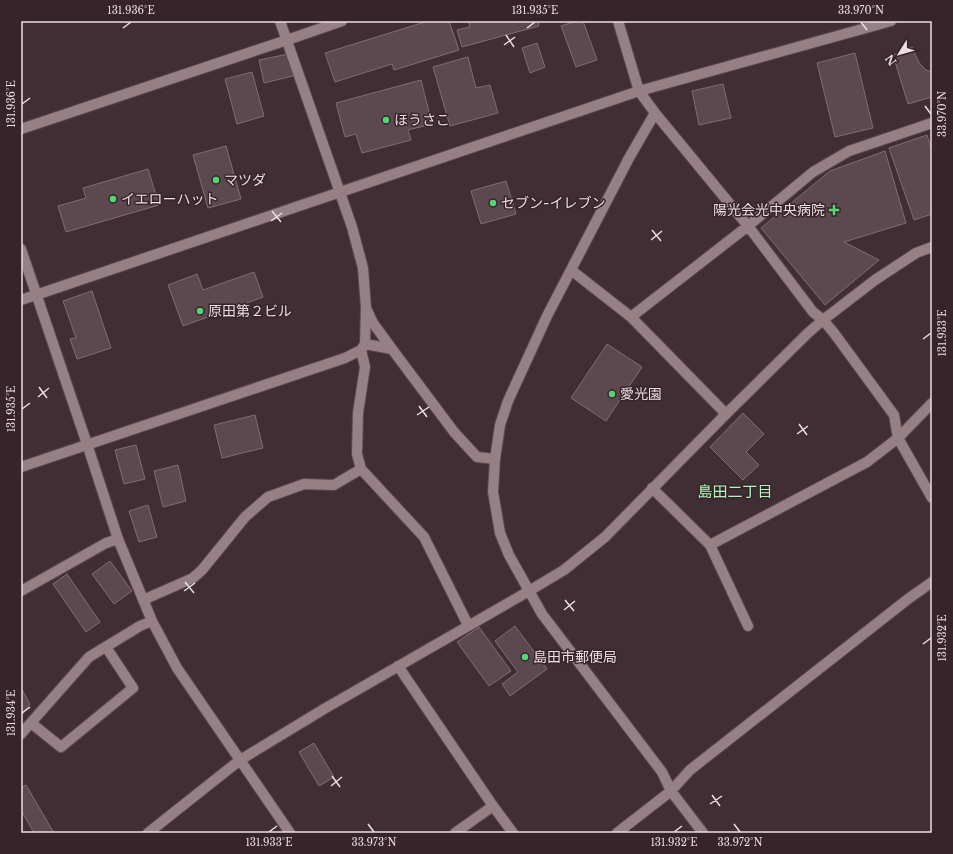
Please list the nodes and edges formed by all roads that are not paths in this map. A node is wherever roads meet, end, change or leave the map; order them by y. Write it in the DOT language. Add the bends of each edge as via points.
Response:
graph roads {
  1 [pos="280,21"];
  2 [pos="342,21"];
  3 [pos="618,21"];
  4 [pos="891,21"];
  5 [pos="287,40"];
  6 [pos="639,91"];
  7 [pos="655,113"];
  8 [pos="932,124"];
  9 [pos="21,130"];
  10 [pos="340,193"];
  11 [pos="748,226"];
  12 [pos="932,247"];
  13 [pos="21,249"];
  14 [pos="571,270"];
  15 [pos="37,295"];
  16 [pos="21,300"];
  17 [pos="366,308"];
  18 [pos="631,317"];
  19 [pos="823,320"];
  20 [pos="363,347"];
  21 [pos="392,350"];
  22 [pos="932,403"];
  23 [pos="726,414"];
  24 [pos="898,438"];
  25 [pos="88,444"];
  26 [pos="495,459"];
  27 [pos="21,467"];
  28 [pos="361,469"];
  29 [pos="652,488"];
  30 [pos="932,498"];
  31 [pos="118,539"];
  32 [pos="710,545"];
  33 [pos="932,582"];
  34 [pos="21,591"];
  35 [pos="530,591"];
  36 [pos="144,600"];
  37 [pos="152,621"];
  38 [pos="468,625"];
  39 [pos="748,626"];
  40 [pos="106,647"];
  41 [pos="398,666"];
  42 [pos="31,723"];
  43 [pos="21,734"];
  44 [pos="240,760"];
  45 [pos="671,791"];
  46 [pos="493,806"];
  47 [pos="148,833"];
  48 [pos="290,833"];
  49 [pos="455,833"];
  50 [pos="513,833"];
  51 [pos="617,833"];
  52 [pos="703,833"];
  1 -- 5 [label="street"];
  2 -- 5 [label="street"];
  3 -- 6 [label="street"];
  4 -- 6 [label="street"];
  5 -- 9 [label="street"];
  5 -- 10 [label="street"];
  6 -- 7 [label="street"];
  6 -- 10 [label="street"];
  7 -- 11 [label="street"];
  7 -- 14 [label="street"];
  8 -- 11 [label="street" via="849,151 813,172"];
  10 -- 15 [label="street"];
  10 -- 17 [label="street" via="363,268"];
  11 -- 18 [label="street"];
  11 -- 19 [label="street" via="813,312"];
  12 -- 19 [label="street" via="916,253 875,280"];
  13 -- 15 [label="street"];
  14 -- 18 [label="street"];
  14 -- 26 [label="street" via="508,401 500,425"];
  15 -- 16 [label="street"];
  15 -- 25 [label="street"];
  17 -- 20 [label="street"];
  17 -- 21 [label="street"];
  18 -- 23 [label="street"];
  19 -- 23 [label="street"];
  19 -- 24 [label="street" via="894,415"];
  20 -- 21 [label="street"];
  20 -- 25 [label="street" via="345,358"];
  20 -- 28 [label="street" via="366,366 358,413 357,454"];
  21 -- 26 [label="street" via="454,432 477,457"];
  22 -- 24 [label="street"];
  23 -- 29 [label="street"];
  24 -- 30 [label="street"];
  24 -- 32 [label="street" via="868,462"];
  25 -- 27 [label="street"];
  25 -- 31 [label="street"];
  26 -- 35 [label="street" via="493,492 500,533 509,555"];
  28 -- 36 [label="street" via="334,485 304,484 268,498 245,517 193,578"];
  28 -- 38 [label="street" via="424,537"];
  29 -- 32 [label="street"];
  29 -- 35 [label="street" via="599,542 564,570"];
  31 -- 34 [label="street" via="106,543"];
  31 -- 36 [label="street"];
  32 -- 39 [label="street"];
  33 -- 45 [label="street" via="690,770"];
  35 -- 38 [label="street"];
  35 -- 45 [label="street" via="542,614 662,772"];
  36 -- 37 [label="street"];
  37 -- 40 [label="street"];
  37 -- 44 [label="street" via="178,668"];
  38 -- 41 [label="street"];
  40 -- 42 [label="street" via="89,657"];
  40 -- 42 [label="street" via="133,688 61,747"];
  41 -- 44 [label="street"];
  41 -- 46 [label="street"];
  42 -- 43 [label="street"];
  44 -- 47 [label="street"];
  44 -- 48 [label="street"];
  45 -- 51 [label="street"];
  45 -- 52 [label="street"];
  46 -- 49 [label="street"];
  46 -- 50 [label="street"];
}
